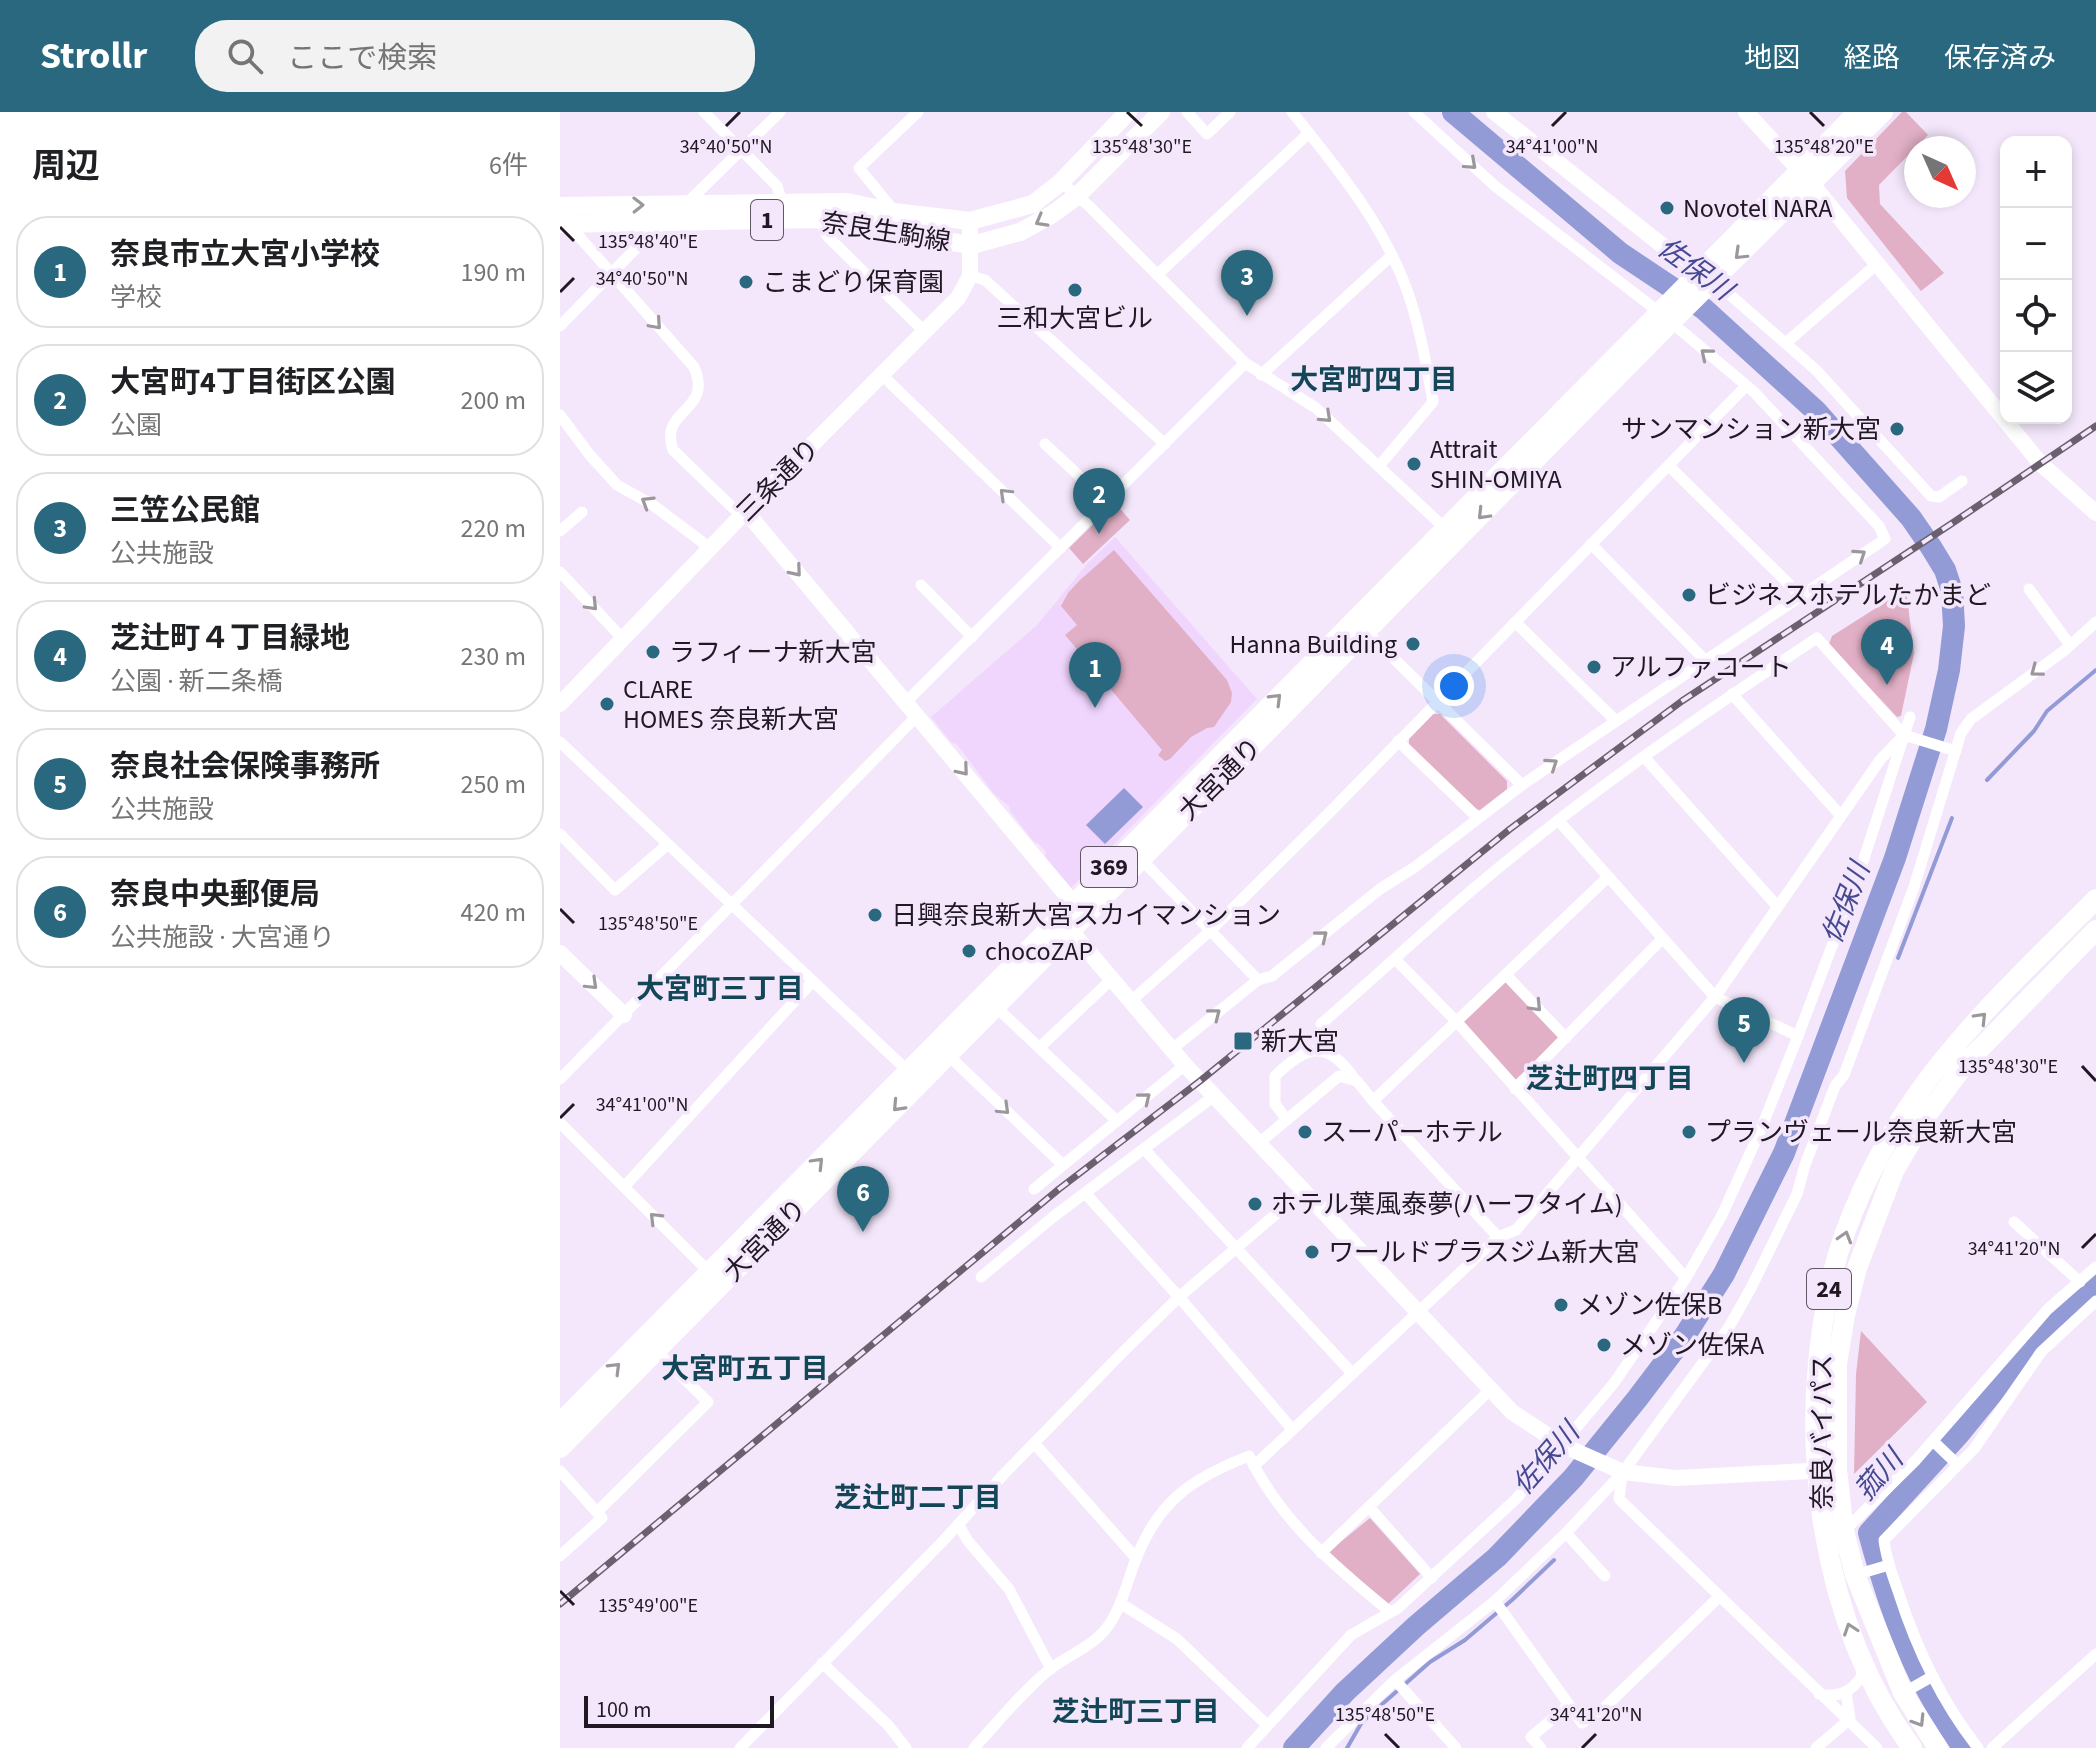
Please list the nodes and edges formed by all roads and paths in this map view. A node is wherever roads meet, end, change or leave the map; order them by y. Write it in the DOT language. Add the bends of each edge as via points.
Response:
graph roads {
  1 [pos="704,112"];
  2 [pos="780,112"];
  3 [pos="918,112"];
  4 [pos="1128,112"];
  5 [pos="1161,112"];
  6 [pos="1187,112"];
  7 [pos="1230,112"];
  8 [pos="1292,112"];
  9 [pos="1414,112"];
  10 [pos="1494,112"];
  11 [pos="1746,112"];
  12 [pos="1858,112"];
  13 [pos="1883,112"];
  14 [pos="1309,133"];
  15 [pos="741,150"];
  16 [pos="1806,176"];
  17 [pos="1061,182"];
  18 [pos="1076,197"];
  19 [pos="782,202"];
  20 [pos="686,204"];
  21 [pos="894,212"];
  22 [pos="563,218"];
  23 [pos="819,219"];
  24 [pos="668,221"];
  25 [pos="970,221"];
  26 [pos="972,245"];
  27 [pos="1392,255"];
  28 [pos="1877,264"];
  29 [pos="612,274"];
  30 [pos="1157,275"];
  31 [pos="970,276"];
  32 [pos="1703,279"];
  33 [pos="1667,315"];
  34 [pos="560,326"];
  35 [pos="925,332"];
  36 [pos="1787,342"];
  37 [pos="1245,363"];
  38 [pos="882,375"];
  39 [pos="1261,375"];
  40 [pos="1746,386"];
  41 [pos="560,415"];
  42 [pos="1045,444"];
  43 [pos="1165,444"];
  44 [pos="1379,466"];
  45 [pos="1669,466"];
  46 [pos="1962,481"];
  47 [pos="1107,502"];
  48 [pos="582,512"];
  49 [pos="744,513"];
  50 [pos="2096,513"];
  51 [pos="560,531"];
  52 [pos="1451,535"];
  53 [pos="1591,544"];
  54 [pos="710,548"];
  55 [pos="1061,548"];
  56 [pos="560,572"];
  57 [pos="921,585"];
  58 [pos="2029,589"];
  59 [pos="1800,595"];
  60 [pos="1515,622"];
  61 [pos="2096,622"];
  62 [pos="1366,631"];
  63 [pos="972,637"];
  64 [pos="623,639"];
  65 [pos="2070,645"];
  66 [pos="1706,661"];
  67 [pos="1732,694"];
  68 [pos="1437,701"];
  69 [pos="906,702"];
  70 [pos="560,704"];
  71 [pos="917,716"];
  72 [pos="1910,717"];
  73 [pos="1616,721"];
  74 [pos="1906,736"];
  75 [pos="1398,741"];
  76 [pos="560,742"];
  77 [pos="1954,750"];
  78 [pos="1645,758"];
  79 [pos="1522,785"];
  80 [pos="1841,816"];
  81 [pos="1478,818"];
  82 [pos="1558,820"];
  83 [pos="560,834"];
  84 [pos="668,844"];
  85 [pos="1141,859"];
  86 [pos="1608,877"];
  87 [pos="2096,899"];
  88 [pos="732,904"];
  89 [pos="1072,904"];
  90 [pos="1777,906"];
  91 [pos="2096,930"];
  92 [pos="1071,931"];
  93 [pos="1210,931"];
  94 [pos="1663,938"];
  95 [pos="560,953"];
  96 [pos="1396,960"];
  97 [pos="1506,975"];
  98 [pos="1113,978"];
  99 [pos="1258,980"];
  100 [pos="813,981"];
  101 [pos="1715,997"];
  102 [pos="1131,1001"];
  103 [pos="996,1007"];
  104 [pos="624,1015"];
  105 [pos="1456,1021"];
  106 [pos="1321,1024"];
  107 [pos="1798,1036"];
  108 [pos="1566,1038"];
  109 [pos="1040,1047"];
  110 [pos="1172,1049"];
  111 [pos="948,1055"];
  112 [pos="1185,1065"];
  113 [pos="914,1077"];
  114 [pos="560,1079"];
  115 [pos="1357,1081"];
  116 [pos="1515,1089"];
  117 [pos="1214,1096"];
  118 [pos="1373,1101"];
  119 [pos="1287,1120"];
  120 [pos="1117,1121"];
  121 [pos="560,1123"];
  122 [pos="1259,1143"];
  123 [pos="1144,1149"];
  124 [pos="1579,1157"];
  125 [pos="1063,1165"];
  126 [pos="624,1187"];
  127 [pos="1034,1189"];
  128 [pos="1303,1191"];
  129 [pos="1085,1193"];
  130 [pos="2014,1222"];
  131 [pos="1498,1237"];
  132 [pos="1235,1247"];
  133 [pos="2096,1267"];
  134 [pos="710,1273"];
  135 [pos="981,1277"];
  136 [pos="1686,1278"];
  137 [pos="2080,1282"];
  138 [pos="1179,1297"];
  139 [pos="2096,1301"];
  140 [pos="1418,1313"];
  141 [pos="656,1351"];
  142 [pos="1352,1373"];
  143 [pos="1490,1390"];
  144 [pos="1292,1429"];
  145 [pos="562,1435"];
  146 [pos="1933,1441"];
  147 [pos="1034,1443"];
  148 [pos="1565,1447"];
  149 [pos="1958,1464"];
  150 [pos="1254,1466"];
  151 [pos="1618,1470"];
  152 [pos="1827,1470"];
  153 [pos="560,1471"];
  154 [pos="1369,1507"];
  155 [pos="597,1512"];
  156 [pos="958,1524"];
  157 [pos="1844,1531"];
  158 [pos="1566,1533"];
  159 [pos="1321,1553"];
  160 [pos="560,1556"];
  161 [pos="1136,1558"];
  162 [pos="1887,1566"];
  163 [pos="1863,1572"];
  164 [pos="1605,1576"];
  165 [pos="1432,1578"];
  166 [pos="1719,1597"];
  167 [pos="1495,1601"];
  168 [pos="1120,1603"];
  169 [pos="1389,1611"];
  170 [pos="2096,1654"];
  171 [pos="822,1663"];
  172 [pos="1866,1665"];
  173 [pos="1051,1669"];
  174 [pos="1395,1680"];
  175 [pos="1920,1683"];
  176 [pos="1846,1692"];
  177 [pos="1819,1694"];
  178 [pos="1569,1705"];
  179 [pos="1848,1723"];
  180 [pos="1267,1725"];
  181 [pos="740,1748"];
  182 [pos="906,1748"];
  183 [pos="974,1748"];
  184 [pos="1247,1748"];
  185 [pos="1326,1748"];
  186 [pos="1456,1748"];
  187 [pos="1541,1748"];
  188 [pos="1816,1748"];
  189 [pos="1877,1748"];
  190 [pos="1912,1748"];
  191 [pos="1938,1748"];
  192 [pos="1978,1748"];
  193 [pos="1992,1748"];
  1 -- 15 [label="street"];
  2 -- 15 [label="street"];
  3 -- 21 [label="street" via="859,168"];
  4 -- 17 [label="main road, 1"];
  5 -- 18 [label="main road, 1"];
  6 -- 7 [label="street" via="1207,134"];
  8 -- 14 [label="street"];
  9 -- 33 [label="street, one-way" via="1495,186"];
  10 -- 32 [label="street"];
  11 -- 16 [label="street"];
  12 -- 16 [label="highway, 大宮通り / 369"];
  13 -- 16 [label="highway, 大宮通り / 369"];
  14 -- 27 [label="street" via="1350,184"];
  14 -- 30 [label="street"];
  15 -- 19 [label="street" via="777,186"];
  15 -- 20 [label="street"];
  16 -- 28 [label="street"];
  16 -- 32 [label="highway, 大宮通り / 369"];
  17 -- 18 [label="street"];
  17 -- 25 [label="main road, 1" via="1033,204"];
  18 -- 26 [label="main road, 1, one-way" via="1020,232"];
  18 -- 30 [label="street"];
  19 -- 20 [label="main road, 奈良生駒線 / 1"];
  19 -- 21 [label="main road, 奈良生駒線 / 1" via="847,202"];
  22 -- 20 [label="main road, 奈良生駒線 / 1, one-way"];
  20 -- 24 [label="street"];
  21 -- 25 [label="main road, 奈良生駒線 / 1"];
  22 -- 24 [label="main road, 奈良生駒線 / 1"];
  22 -- 29 [label="street"];
  23 -- 24 [label="main road, 奈良生駒線 / 1"];
  23 -- 26 [label="main road, 奈良生駒線 / 1" via="863,222"];
  23 -- 35 [label="street" via="828,237"];
  24 -- 29 [label="street"];
  25 -- 26 [label="street"];
  26 -- 31 [label="street"];
  27 -- 39 [label="street"];
  27 -- 44 [label="street" via="1410,299 1433,402"];
  28 -- 36 [label="street"];
  28 -- 50 [label="street" via="2040,463"];
  29 -- 34 [label="street"];
  29 -- 49 [label="street, one-way" via="700,380 694,400 672,426 668,438 673,450"];
  30 -- 37 [label="street"];
  31 -- 35 [label="street, 三条通り" via="958,298"];
  31 -- 43 [label="street" via="985,280"];
  32 -- 33 [label="highway, 大宮通り / 369"];
  32 -- 36 [label="street"];
  40 -- 33 [label="street, one-way"];
  33 -- 52 [label="highway, 大宮通り / 369"];
  35 -- 38 [label="street, 三条通り"];
  36 -- 46 [label="street" via="1931,496 1939,497"];
  37 -- 39 [label="street"];
  37 -- 43 [label="street"];
  38 -- 49 [label="street, 三条通り"];
  55 -- 38 [label="street, one-way"];
  39 -- 44 [label="street, one-way" via="1316,408"];
  40 -- 45 [label="street"];
  59 -- 40 [label="street, one-way" via="1885,539 1879,526"];
  54 -- 41 [label="street, one-way" via="617,485"];
  42 -- 47 [label="street"];
  43 -- 47 [label="street"];
  44 -- 52 [label="street"];
  45 -- 53 [label="street"];
  45 -- 59 [label="street"];
  47 -- 55 [label="street"];
  48 -- 51 [label="street"];
  49 -- 54 [label="street, 三条通り"];
  49 -- 69 [label="street, one-way"];
  52 -- 62 [label="highway, 大宮通り / 369"];
  89 -- 52 [label="highway, 大宮通り / 369, one-way"];
  53 -- 60 [label="street"];
  53 -- 66 [label="street"];
  54 -- 64 [label="street, 三条通り"];
  55 -- 63 [label="street"];
  56 -- 64 [label="street, one-way"];
  57 -- 63 [label="street"];
  58 -- 65 [label="street"];
  59 -- 66 [label="street"];
  60 -- 68 [label="street"];
  60 -- 73 [label="street"];
  61 -- 65 [label="street"];
  62 -- 68 [label="street"];
  62 -- 85 [label="highway, 大宮通り / 369"];
  63 -- 69 [label="street"];
  64 -- 70 [label="street, 三条通り"];
  65 -- 77 [label="street, one-way" via="1971,719"];
  66 -- 73 [label="street"];
  67 -- 74 [label="street" via="1817,638"];
  67 -- 78 [label="street"];
  67 -- 80 [label="street"];
  68 -- 75 [label="street"];
  68 -- 79 [label="street"];
  69 -- 71 [label="street"];
  71 -- 88 [label="street"];
  71 -- 89 [label="street, one-way"];
  72 -- 74 [label="street"];
  79 -- 73 [label="street, one-way"];
  74 -- 77 [label="street"];
  74 -- 80 [label="street" via="1880,760"];
  74 -- 107 [label="street"];
  75 -- 81 [label="street"];
  75 -- 93 [label="street"];
  76 -- 84 [label="street"];
  77 -- 151 [label="street" via="1914,887 1797,1194 1729,1327"];
  78 -- 82 [label="street"];
  78 -- 90 [label="street"];
  79 -- 81 [label="street"];
  80 -- 90 [label="street"];
  99 -- 81 [label="street, one-way" via="1272,976"];
  82 -- 86 [label="street"];
  82 -- 96 [label="street"];
  83 -- 84 [label="street" via="615,890"];
  84 -- 88 [label="street"];
  85 -- 92 [label="highway, 大宮通り / 369"];
  85 -- 93 [label="street"];
  86 -- 94 [label="street"];
  86 -- 97 [label="street"];
  152 -- 87 [label="highway, 奈良バイパス / 24, one-way" via="1817,1367 1828,1292 1864,1187 1915,1098 1953,1047"];
  88 -- 100 [label="street"];
  88 -- 104 [label="street"];
  89 -- 92 [label="street"];
  89 -- 113 [label="highway, 大宮通り / 369"];
  90 -- 101 [label="street"];
  91 -- 152 [label="highway, 奈良バイパス / 24" via="1965,1064 1894,1171 1845,1315"];
  92 -- 98 [label="street"];
  92 -- 103 [label="highway, 大宮通り / 369"];
  93 -- 99 [label="street"];
  93 -- 102 [label="street"];
  94 -- 101 [label="street"];
  94 -- 108 [label="street"];
  95 -- 104 [label="street, one-way"];
  96 -- 105 [label="street"];
  96 -- 106 [label="street"];
  97 -- 105 [label="street"];
  97 -- 108 [label="street, one-way"];
  98 -- 102 [label="street"];
  98 -- 109 [label="street"];
  110 -- 99 [label="street, one-way"];
  100 -- 113 [label="street"];
  100 -- 126 [label="street"];
  101 -- 107 [label="street"];
  101 -- 124 [label="street"];
  102 -- 110 [label="street"];
  103 -- 109 [label="street"];
  103 -- 111 [label="highway, 大宮通り / 369"];
  104 -- 114 [label="street"];
  105 -- 116 [label="street"];
  105 -- 118 [label="street"];
  107 -- 136 [label="street" via="1722,1215"];
  108 -- 116 [label="street"];
  109 -- 120 [label="street"];
  110 -- 112 [label="street"];
  111 -- 113 [label="highway, 大宮通り / 369"];
  111 -- 125 [label="street, one-way"];
  112 -- 117 [label="street"];
  120 -- 112 [label="street, one-way"];
  134 -- 113 [label="highway, 大宮通り / 369, one-way"];
  113 -- 141 [label="highway, 大宮通り / 369, one-way"];
  115 -- 118 [label="street"];
  115 -- 119 [label="street" via="1339,1076"];
  115 -- 119 [label="street" via="1323,1050 1307,1050 1275,1076 1275,1104"];
  116 -- 124 [label="street"];
  117 -- 122 [label="street"];
  117 -- 123 [label="street"];
  118 -- 131 [label="street"];
  119 -- 122 [label="street"];
  120 -- 125 [label="street"];
  121 -- 126 [label="street"];
  122 -- 128 [label="street"];
  123 -- 129 [label="street"];
  123 -- 132 [label="street"];
  124 -- 131 [label="street" via="1516,1230"];
  124 -- 136 [label="street"];
  125 -- 127 [label="street"];
  134 -- 126 [label="street, one-way"];
  128 -- 132 [label="street"];
  128 -- 140 [label="street"];
  129 -- 135 [label="street"];
  129 -- 138 [label="street"];
  130 -- 137 [label="street"];
  131 -- 140 [label="street"];
  132 -- 138 [label="street"];
  132 -- 142 [label="street"];
  133 -- 137 [label="street"];
  145 -- 134 [label="highway, 大宮通り / 369, one-way"];
  136 -- 148 [label="street"];
  137 -- 146 [label="street" via="2048,1309"];
  138 -- 144 [label="street"];
  138 -- 147 [label="street"];
  139 -- 149 [label="street" via="2041,1352"];
  140 -- 142 [label="street"];
  140 -- 143 [label="street"];
  141 -- 145 [label="highway, 大宮通り / 369"];
  141 -- 155 [label="street" via="708,1402"];
  142 -- 144 [label="street"];
  143 -- 148 [label="street" via="1512,1412"];
  143 -- 154 [label="street"];
  144 -- 150 [label="street"];
  146 -- 149 [label="street"];
  146 -- 157 [label="street"];
  147 -- 156 [label="street"];
  147 -- 161 [label="street"];
  148 -- 151 [label="street"];
  148 -- 165 [label="street"];
  149 -- 162 [label="street" via="1884,1540"];
  150 -- 159 [label="street" via="1276,1504"];
  150 -- 161 [label="street" via="1249,1456 1174,1496"];
  151 -- 152 [label="street" via="1675,1478"];
  151 -- 158 [label="street"];
  151 -- 166 [label="street" via="1619,1499"];
  152 -- 157 [label="highway, 奈良バイパス / 24"];
  172 -- 152 [label="highway, 奈良バイパス / 24, one-way" via="1823,1533"];
  153 -- 155 [label="street"];
  154 -- 159 [label="street"];
  154 -- 165 [label="street"];
  155 -- 160 [label="street" via="602,1518"];
  156 -- 171 [label="street"];
  156 -- 173 [label="street" via="1009,1589"];
  157 -- 163 [label="highway, 奈良バイパス / 24"];
  158 -- 164 [label="street"];
  158 -- 167 [label="street"];
  159 -- 169 [label="street"];
  161 -- 168 [label="street"];
  162 -- 163 [label="street"];
  162 -- 175 [label="street" via="1912,1635"];
  163 -- 175 [label="highway, 奈良バイパス / 24"];
  165 -- 169 [label="street"];
  166 -- 177 [label="street"];
  166 -- 178 [label="street" via="1606,1706 1582,1723"];
  167 -- 174 [label="street"];
  167 -- 178 [label="street"];
  168 -- 173 [label="street" via="1103,1633"];
  168 -- 180 [label="street" via="1177,1639"];
  169 -- 180 [label="street" via="1351,1635"];
  170 -- 193 [label="street"];
  171 -- 181 [label="street"];
  171 -- 182 [label="street"];
  172 -- 176 [label="street"];
  172 -- 190 [label="highway, 奈良バイパス / 24"];
  173 -- 183 [label="street"];
  174 -- 185 [label="street"];
  174 -- 186 [label="street"];
  175 -- 191 [label="highway, 奈良バイパス / 24, one-way"];
  175 -- 192 [label="street"];
  176 -- 177 [label="street"];
  176 -- 179 [label="street"];
  177 -- 179 [label="street"];
  178 -- 187 [label="street" via="1531,1737"];
  179 -- 188 [label="street"];
  179 -- 189 [label="street"];
  180 -- 184 [label="street"];
}
